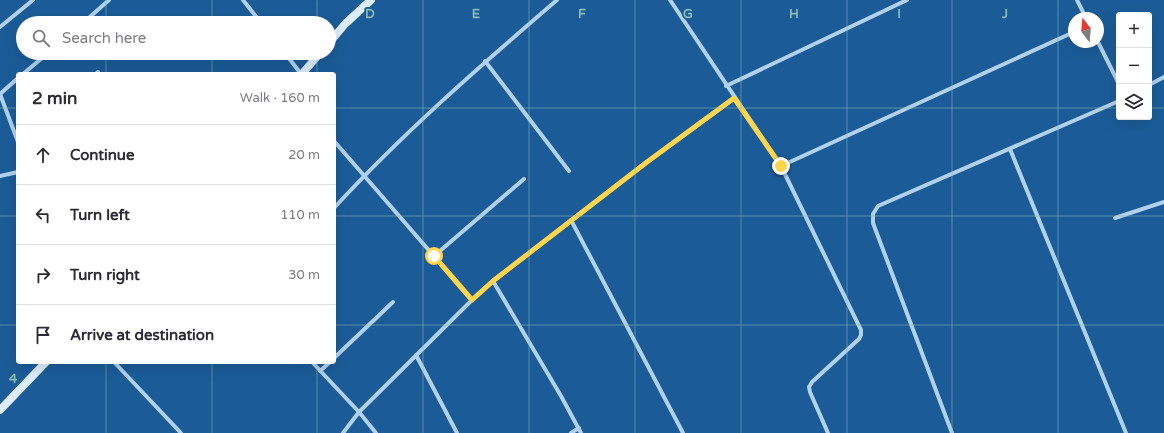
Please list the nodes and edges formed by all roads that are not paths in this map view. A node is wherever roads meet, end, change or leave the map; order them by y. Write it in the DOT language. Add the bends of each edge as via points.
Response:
graph roads {
  1 [pos="33,0"];
  2 [pos="109,0"];
  3 [pos="243,0"];
  4 [pos="371,0"];
  5 [pos="557,0"];
  6 [pos="670,0"];
  7 [pos="907,0"];
  8 [pos="1077,0"];
  9 [pos="1083,12"];
  10 [pos="91,16"];
  11 [pos="256,16"];
  12 [pos="0,27"];
  13 [pos="336,35"];
  14 [pos="1068,35"];
  15 [pos="1101,48"];
  16 [pos="40,60"];
  17 [pos="291,60"];
  18 [pos="314,60"];
  19 [pos="485,61"];
  20 [pos="25,72"];
  21 [pos="300,72"];
  22 [pos="304,72"];
  23 [pos="1164,77"];
  24 [pos="1116,78"];
  25 [pos="16,80"];
  26 [pos="1151,84"];
  27 [pos="726,86"];
  28 [pos="0,94"];
  29 [pos="734,98"];
  30 [pos="1116,102"];
  31 [pos="16,137"];
  32 [pos="336,143"];
  33 [pos="1010,149"];
  34 [pos="781,166"];
  35 [pos="569,171"];
  36 [pos="16,172"];
  37 [pos="364,175"];
  38 [pos="0,176"];
  39 [pos="524,179"];
  40 [pos="1164,202"];
  41 [pos="336,206"];
  42 [pos="1115,218"];
  43 [pos="571,220"];
  44 [pos="434,256"];
  45 [pos="493,281"];
  46 [pos="472,300"];
  47 [pos="392,302"];
  48 [pos="416,355"];
  49 [pos="336,356"];
  50 [pos="44,364"];
  51 [pos="116,364"];
  52 [pos="314,364"];
  53 [pos="328,364"];
  54 [pos="320,371"];
  55 [pos="0,410"];
  56 [pos="359,412"];
  57 [pos="579,428"];
  58 [pos="181,433"];
  59 [pos="343,433"];
  60 [pos="375,433"];
  61 [pos="457,433"];
  62 [pos="571,433"];
  63 [pos="581,433"];
  64 [pos="684,433"];
  65 [pos="828,433"];
  66 [pos="952,433"];
  67 [pos="1126,433"];
  1 -- 12 [label="street"];
  2 -- 10 [label="street"];
  3 -- 11 [label="street"];
  4 -- 13 [label="main road"];
  5 -- 19 [label="street"];
  6 -- 27 [label="street"];
  7 -- 27 [label="street"];
  8 -- 9 [label="street"];
  14 -- 34 [label="street"];
  15 -- 24 [label="street"];
  16 -- 20 [label="street"];
  17 -- 21 [label="street"];
  18 -- 22 [label="main road"];
  19 -- 35 [label="street"];
  19 -- 37 [label="street"];
  23 -- 26 [label="street"];
  25 -- 28 [label="street"];
  27 -- 29 [label="street"];
  28 -- 31 [label="street"];
  29 -- 34 [label="street"];
  29 -- 43 [label="street"];
  30 -- 33 [label="street"];
  32 -- 37 [label="street"];
  33 -- 66 [label="street" via="878,206 873,214 874,223"];
  33 -- 67 [label="street"];
  34 -- 65 [label="street" via="861,330 859,339 812,382 810,387"];
  36 -- 38 [label="street"];
  37 -- 41 [label="street"];
  37 -- 44 [label="street"];
  39 -- 44 [label="street"];
  40 -- 42 [label="street"];
  43 -- 45 [label="street"];
  43 -- 64 [label="street"];
  44 -- 46 [label="street"];
  45 -- 46 [label="street"];
  45 -- 57 [label="street"];
  46 -- 48 [label="street"];
  47 -- 49 [label="street"];
  48 -- 56 [label="street"];
  48 -- 61 [label="street"];
  50 -- 55 [label="main road"];
  51 -- 58 [label="street"];
  52 -- 54 [label="street"];
  53 -- 54 [label="street"];
  54 -- 56 [label="street"];
  56 -- 59 [label="street"];
  56 -- 60 [label="street"];
  57 -- 62 [label="street"];
  57 -- 63 [label="street"];
}
